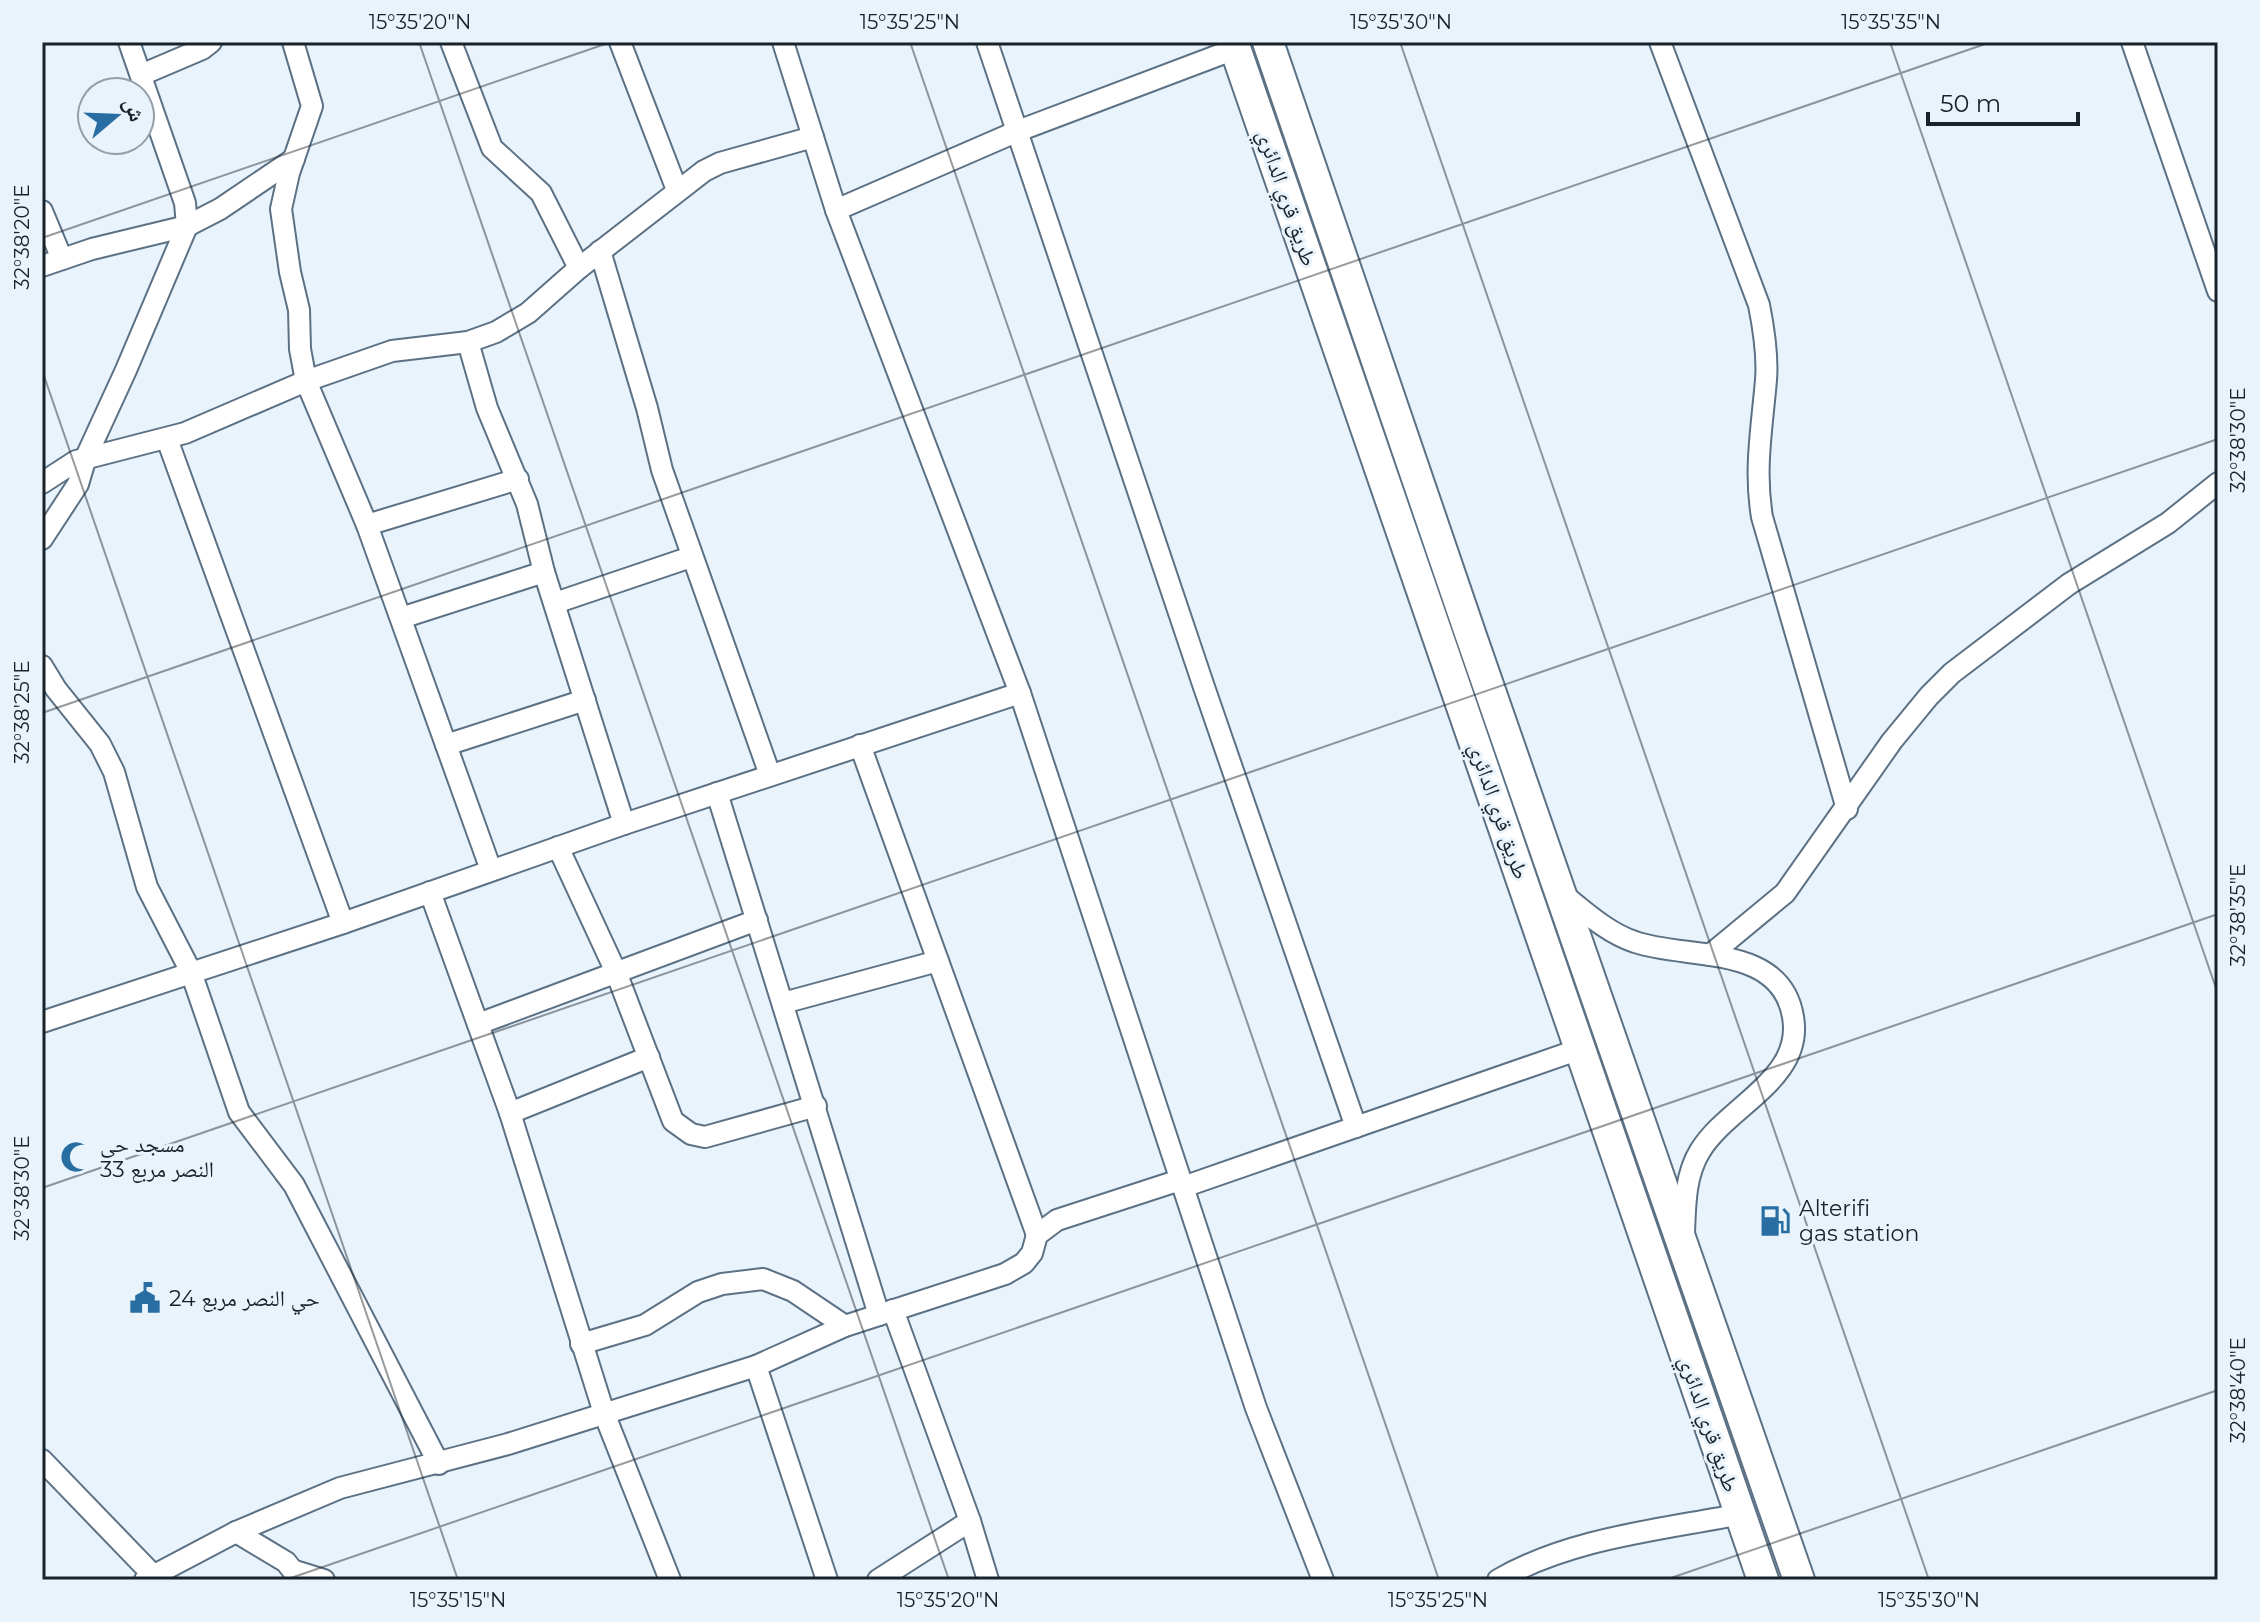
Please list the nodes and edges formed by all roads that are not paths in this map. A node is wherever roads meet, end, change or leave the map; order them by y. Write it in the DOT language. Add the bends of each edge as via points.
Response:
graph roads {
  1 [pos="129,42"];
  2 [pos="211,42"];
  3 [pos="293,42"];
  4 [pos="451,42"];
  5 [pos="620,42"];
  6 [pos="783,42"];
  7 [pos="987,42"];
  8 [pos="1268,42"];
  9 [pos="1660,42"];
  10 [pos="2132,42"];
  11 [pos="1234,45"];
  12 [pos="141,75"];
  13 [pos="1018,131"];
  14 [pos="813,137"];
  15 [pos="294,159"];
  16 [pos="677,190"];
  17 [pos="836,210"];
  18 [pos="42,211"];
  19 [pos="187,226"];
  20 [pos="600,251"];
  21 [pos="62,259"];
  22 [pos="42,266"];
  23 [pos="579,268"];
  24 [pos="2218,291"];
  25 [pos="468,342"];
  26 [pos="306,381"];
  27 [pos="167,439"];
  28 [pos="86,457"];
  29 [pos="518,479"];
  30 [pos="42,483"];
  31 [pos="2218,483"];
  32 [pos="367,525"];
  33 [pos="42,539"];
  34 [pos="691,557"];
  35 [pos="544,572"];
  36 [pos="555,603"];
  37 [pos="401,618"];
  38 [pos="42,666"];
  39 [pos="1020,693"];
  40 [pos="585,700"];
  41 [pos="446,745"];
  42 [pos="860,745"];
  43 [pos="770,775"];
  44 [pos="717,793"];
  45 [pos="1847,809"];
  46 [pos="624,824"];
  47 [pos="558,847"];
  48 [pos="491,870"];
  49 [pos="430,892"];
  50 [pos="1560,892"];
  51 [pos="757,920"];
  52 [pos="343,923"];
  53 [pos="1710,955"];
  54 [pos="938,961"];
  55 [pos="191,972"];
  56 [pos="616,972"];
  57 [pos="783,1003"];
  58 [pos="42,1022"];
  59 [pos="478,1024"];
  60 [pos="1580,1049"];
  61 [pos="649,1057"];
  62 [pos="816,1106"];
  63 [pos="510,1113"];
  64 [pos="1356,1127"];
  65 [pos="1182,1184"];
  66 [pos="1037,1235"];
  67 [pos="1684,1249"];
  68 [pos="886,1312"];
  69 [pos="845,1326"];
  70 [pos="581,1344"];
  71 [pos="756,1366"];
  72 [pos="604,1413"];
  73 [pos="42,1460"];
  74 [pos="439,1464"];
  75 [pos="1741,1514"];
  76 [pos="970,1521"];
  77 [pos="236,1532"];
  78 [pos="184,1571"];
  79 [pos="297,1575"];
  80 [pos="149,1578"];
  81 [pos="324,1580"];
  82 [pos="670,1580"];
  83 [pos="827,1580"];
  84 [pos="878,1580"];
  85 [pos="988,1580"];
  86 [pos="1323,1580"];
  87 [pos="1498,1580"];
  88 [pos="1763,1580"];
  89 [pos="1799,1580"];
  1 -- 12 [label="street"];
  2 -- 12 [label="street"];
  3 -- 15 [label="street" via="312,106"];
  4 -- 23 [label="street" via="492,148 541,193"];
  5 -- 16 [label="street"];
  6 -- 14 [label="street"];
  7 -- 13 [label="street"];
  8 -- 50 [label="highway, طريق قري الدائري"];
  9 -- 45 [label="street" via="1759,305 1766,339 1757,487 1762,517"];
  10 -- 24 [label="street"];
  11 -- 13 [label="street"];
  11 -- 60 [label="highway, طريق قري الدائري"];
  12 -- 19 [label="street" via="185,203"];
  13 -- 17 [label="street"];
  13 -- 64 [label="street"];
  14 -- 16 [label="street" via="720,163"];
  14 -- 17 [label="street"];
  15 -- 19 [label="street"];
  15 -- 26 [label="street" via="281,209"];
  16 -- 20 [label="street"];
  17 -- 39 [label="street"];
  18 -- 21 [label="street"];
  19 -- 21 [label="street"];
  19 -- 28 [label="street"];
  20 -- 23 [label="street"];
  20 -- 34 [label="street"];
  21 -- 22 [label="street"];
  23 -- 25 [label="street" via="528,313"];
  25 -- 26 [label="street" via="392,351"];
  25 -- 29 [label="street" via="487,408"];
  26 -- 27 [label="street"];
  26 -- 32 [label="street"];
  27 -- 28 [label="street"];
  27 -- 52 [label="street"];
  28 -- 30 [label="street"];
  28 -- 33 [label="street" via="78,484"];
  29 -- 32 [label="street"];
  29 -- 35 [label="street"];
  31 -- 45 [label="street" via="2168,523 2069,584 1952,673 1892,741"];
  32 -- 37 [label="street"];
  34 -- 36 [label="street"];
  34 -- 43 [label="street"];
  35 -- 36 [label="street"];
  35 -- 37 [label="street"];
  36 -- 40 [label="street"];
  37 -- 41 [label="street"];
  38 -- 55 [label="street" via="100,744 114,772 147,887"];
  39 -- 42 [label="street"];
  39 -- 65 [label="street"];
  40 -- 41 [label="street"];
  40 -- 46 [label="street"];
  41 -- 48 [label="street"];
  42 -- 43 [label="street"];
  42 -- 54 [label="street"];
  43 -- 44 [label="street"];
  44 -- 46 [label="street"];
  44 -- 51 [label="street"];
  45 -- 53 [label="street" via="1785,893"];
  46 -- 47 [label="street"];
  47 -- 48 [label="street"];
  47 -- 56 [label="street"];
  48 -- 49 [label="street"];
  49 -- 52 [label="street"];
  49 -- 59 [label="street"];
  50 -- 53 [label="street" via="1633,942 1673,953"];
  50 -- 67 [label="highway, طريق قري الدائري"];
  51 -- 56 [label="street"];
  51 -- 57 [label="street"];
  52 -- 55 [label="street"];
  53 -- 67 [label="street" via="1741,960 1764,972 1782,990 1796,1032 1791,1053 1776,1073 1699,1152 1685,1201"];
  54 -- 57 [label="street"];
  54 -- 66 [label="street"];
  55 -- 58 [label="street"];
  55 -- 74 [label="street" via="239,1112 294,1185"];
  56 -- 59 [label="street"];
  56 -- 61 [label="street"];
  57 -- 62 [label="street"];
  59 -- 63 [label="street"];
  60 -- 64 [label="street"];
  60 -- 75 [label="highway, طريق قري الدائري"];
  61 -- 62 [label="street" via="673,1121 691,1134 705,1137"];
  61 -- 63 [label="street"];
  62 -- 68 [label="street"];
  63 -- 70 [label="street"];
  64 -- 65 [label="street"];
  65 -- 66 [label="street" via="1057,1220"];
  65 -- 86 [label="street" via="1256,1408"];
  66 -- 68 [label="street" via="1024,1263 1005,1274"];
  67 -- 89 [label="highway, طريق قري الدائري"];
  68 -- 69 [label="street"];
  68 -- 76 [label="street"];
  69 -- 70 [label="street" via="793,1291 763,1279 698,1292 645,1325"];
  69 -- 71 [label="street"];
  70 -- 72 [label="street"];
  71 -- 72 [label="street"];
  71 -- 83 [label="street"];
  72 -- 74 [label="street"];
  72 -- 82 [label="street"];
  73 -- 80 [label="street"];
  74 -- 77 [label="street" via="340,1488"];
  75 -- 87 [label="street" via="1604,1540 1540,1559"];
  75 -- 88 [label="highway, طريق قري الدائري"];
  76 -- 84 [label="street"];
  76 -- 85 [label="street"];
  77 -- 78 [label="street"];
  77 -- 79 [label="street" via="286,1562"];
  78 -- 80 [label="street"];
  79 -- 81 [label="street"];
}
